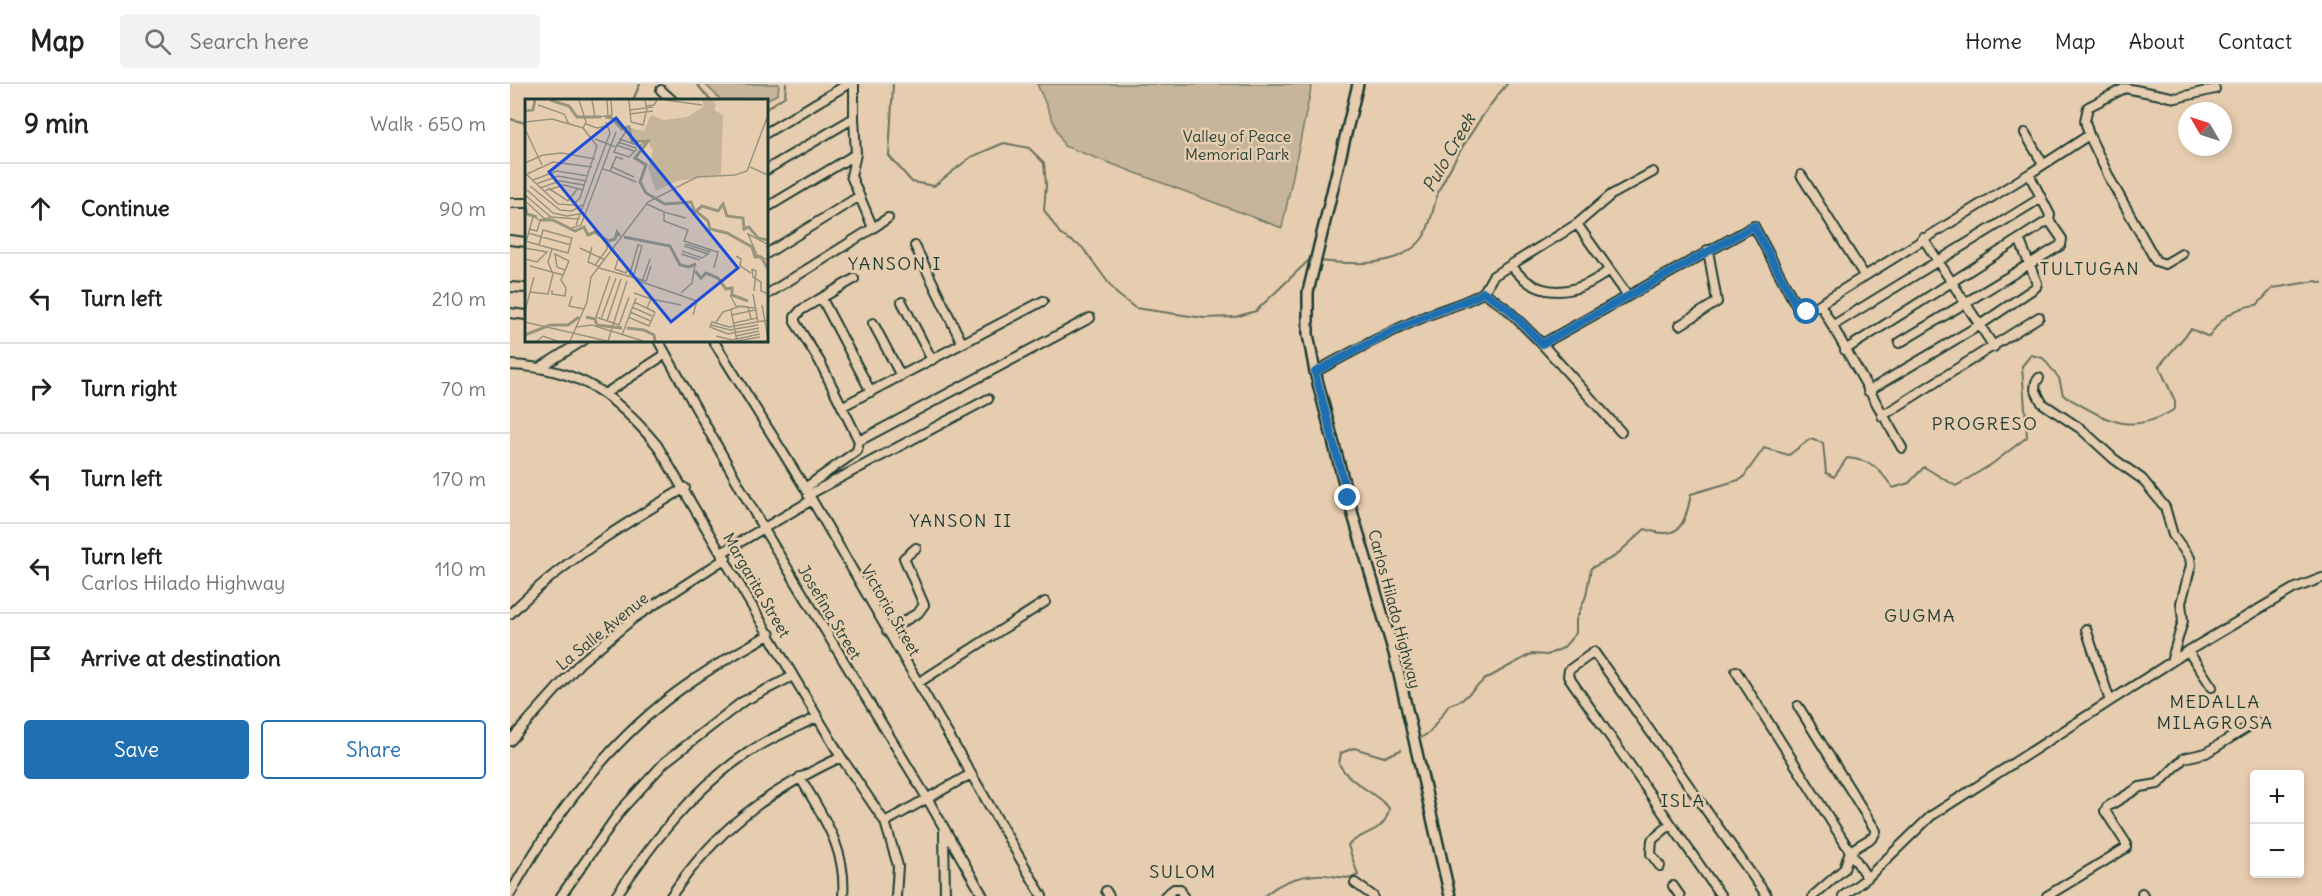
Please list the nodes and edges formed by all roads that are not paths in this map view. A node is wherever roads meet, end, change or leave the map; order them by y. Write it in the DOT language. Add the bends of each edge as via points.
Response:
graph roads {
  1 [pos="848,84"];
  2 [pos="854,84"];
  3 [pos="1358,84"];
  4 [pos="2215,89"];
  5 [pos="661,90"];
  6 [pos="671,99"];
  7 [pos="854,118"];
  8 [pos="768,132"];
  9 [pos="2025,133"];
  10 [pos="2089,135"];
  11 [pos="856,154"];
  12 [pos="2043,164"];
  13 [pos="768,169"];
  14 [pos="1653,172"];
  15 [pos="2029,174"];
  16 [pos="1801,175"];
  17 [pos="858,197"];
  18 [pos="2041,198"];
  19 [pos="768,207"];
  20 [pos="888,218"];
  21 [pos="2049,220"];
  22 [pos="1577,224"];
  23 [pos="873,228"];
  24 [pos="1923,238"];
  25 [pos="510,240"];
  26 [pos="2020,241"];
  27 [pos="525,242"];
  28 [pos="915,246"];
  29 [pos="1708,250"];
  30 [pos="768,253"];
  31 [pos="2182,254"];
  32 [pos="1939,261"];
  33 [pos="1511,265"];
  34 [pos="2030,266"];
  35 [pos="1608,271"];
  36 [pos="1864,275"];
  37 [pos="854,279"];
  38 [pos="1950,281"];
  39 [pos="510,287"];
  40 [pos="525,288"];
  41 [pos="1484,292"];
  42 [pos="768,294"];
  43 [pos="1628,296"];
  44 [pos="822,298"];
  45 [pos="1043,301"];
  46 [pos="902,302"];
  47 [pos="1965,303"];
  48 [pos="1820,304"];
  49 [pos="510,313"];
  50 [pos="525,315"];
  51 [pos="2040,317"];
  52 [pos="1090,318"];
  53 [pos="873,323"];
  54 [pos="1680,325"];
  55 [pos="1980,325"];
  56 [pos="1832,326"];
  57 [pos="659,342"];
  58 [pos="714,342"];
  59 [pos="962,343"];
  60 [pos="1899,343"];
  61 [pos="569,344"];
  62 [pos="1542,344"];
  63 [pos="1994,347"];
  64 [pos="1845,350"];
  65 [pos="666,354"];
  66 [pos="932,360"];
  67 [pos="510,365"];
  68 [pos="541,367"];
  69 [pos="1315,372"];
  70 [pos="901,376"];
  71 [pos="2039,378"];
  72 [pos="1868,391"];
  73 [pos="871,392"];
  74 [pos="606,393"];
  75 [pos="988,399"];
  76 [pos="843,406"];
  77 [pos="1882,416"];
  78 [pos="1621,432"];
  79 [pos="859,441"];
  80 [pos="1902,448"];
  81 [pos="685,488"];
  82 [pos="808,494"];
  83 [pos="763,528"];
  84 [pos="916,548"];
  85 [pos="724,555"];
  86 [pos="2322,578"];
  87 [pos="1045,602"];
  88 [pos="510,614"];
  89 [pos="2086,629"];
  90 [pos="887,631"];
  91 [pos="770,634"];
  92 [pos="2188,651"];
  93 [pos="2171,662"];
  94 [pos="1736,671"];
  95 [pos="793,676"];
  96 [pos="918,683"];
  97 [pos="2212,687"];
  98 [pos="2110,701"];
  99 [pos="1798,706"];
  100 [pos="818,717"];
  101 [pos="2256,722"];
  102 [pos="510,741"];
  103 [pos="841,757"];
  104 [pos="971,774"];
  105 [pos="800,777"];
  106 [pos="927,798"];
  107 [pos="885,822"];
  108 [pos="1671,824"];
  109 [pos="944,830"];
  110 [pos="1850,851"];
  111 [pos="1660,866"];
  112 [pos="1867,878"];
  113 [pos="1355,883"];
  114 [pos="1673,885"];
  115 [pos="510,894"];
  116 [pos="561,896"];
  117 [pos="616,896"];
  118 [pos="671,896"];
  119 [pos="843,896"];
  120 [pos="897,896"];
  121 [pos="945,896"];
  122 [pos="983,896"];
  123 [pos="1042,896"];
  124 [pos="1166,896"];
  125 [pos="1183,896"];
  126 [pos="1373,896"];
  127 [pos="1450,896"];
  128 [pos="1680,896"];
  129 [pos="1721,896"];
  130 [pos="1767,896"];
  131 [pos="1813,896"];
  132 [pos="1843,896"];
  133 [pos="2047,896"];
  1 -- 8 [label="street"];
  2 -- 7 [label="street"];
  3 -- 69 [label="main road, Carlos Hilado Highway" via="1313,272 1307,313"];
  4 -- 10 [label="street" via="2176,98 2133,88 2115,92 2088,107 2085,121"];
  5 -- 6 [label="street"];
  7 -- 11 [label="street"];
  7 -- 13 [label="street"];
  9 -- 12 [label="street"];
  10 -- 12 [label="street"];
  10 -- 31 [label="street" via="2156,261 2165,264"];
  11 -- 17 [label="street" via="851,176"];
  11 -- 19 [label="street"];
  12 -- 15 [label="street"];
  14 -- 22 [label="street" via="1611,195"];
  15 -- 18 [label="street"];
  15 -- 24 [label="street"];
  16 -- 36 [label="street"];
  17 -- 23 [label="street"];
  17 -- 30 [label="street"];
  18 -- 21 [label="street"];
  18 -- 32 [label="street"];
  20 -- 23 [label="street"];
  21 -- 26 [label="street"];
  21 -- 34 [label="street" via="2063,242"];
  22 -- 33 [label="street"];
  22 -- 35 [label="street"];
  23 -- 42 [label="street"];
  24 -- 32 [label="street"];
  24 -- 36 [label="street"];
  25 -- 27 [label="street"];
  26 -- 34 [label="street"];
  26 -- 38 [label="street"];
  28 -- 59 [label="street"];
  29 -- 43 [label="street"];
  29 -- 48 [label="street" via="1756,227 1798,309 1807,312"];
  29 -- 54 [label="street" via="1717,302"];
  32 -- 38 [label="street"];
  32 -- 56 [label="street"];
  33 -- 35 [label="street" via="1521,279 1534,287 1574,291"];
  33 -- 41 [label="street" via="1493,276"];
  34 -- 47 [label="street"];
  34 -- 55 [label="street" via="2036,287"];
  35 -- 43 [label="street"];
  36 -- 48 [label="street"];
  37 -- 44 [label="street"];
  38 -- 47 [label="street"];
  38 -- 64 [label="street"];
  39 -- 40 [label="street"];
  41 -- 62 [label="street" via="1508,309"];
  41 -- 69 [label="street" via="1383,335"];
  43 -- 62 [label="street"];
  44 -- 73 [label="street"];
  44 -- 76 [label="street" via="801,310 795,322"];
  45 -- 59 [label="street"];
  46 -- 66 [label="street"];
  47 -- 55 [label="street"];
  47 -- 60 [label="street"];
  48 -- 56 [label="street"];
  49 -- 50 [label="street"];
  51 -- 63 [label="street"];
  52 -- 79 [label="street"];
  53 -- 70 [label="street"];
  55 -- 63 [label="street"];
  55 -- 72 [label="street"];
  56 -- 64 [label="street"];
  57 -- 65 [label="street, Josefina Street"];
  58 -- 82 [label="street, Victoria Street"];
  59 -- 66 [label="street"];
  61 -- 68 [label="street"];
  62 -- 78 [label="street"];
  63 -- 77 [label="street"];
  64 -- 72 [label="street"];
  65 -- 74 [label="street"];
  65 -- 83 [label="street, Josefina Street"];
  66 -- 70 [label="street"];
  67 -- 68 [label="street, Margarita Street"];
  68 -- 74 [label="street, Margarita Street"];
  69 -- 127 [label="main road, Carlos Hilado Highway" via="1394,653"];
  70 -- 73 [label="street"];
  71 -- 93 [label="street" via="2035,389 2042,403 2081,429 2153,490 2165,507 2173,535 2190,558 2181,603 2183,621"];
  72 -- 77 [label="street"];
  73 -- 76 [label="street"];
  74 -- 81 [label="street, Margarita Street" via="629,412 657,445"];
  75 -- 82 [label="street"];
  76 -- 79 [label="street"];
  77 -- 80 [label="street"];
  79 -- 82 [label="street" via="857,450"];
  81 -- 85 [label="street, Margarita Street"];
  81 -- 88 [label="street" via="587,551"];
  82 -- 83 [label="street, La Salle Avenue"];
  82 -- 90 [label="street, Victoria Street"];
  83 -- 85 [label="street, La Salle Avenue"];
  83 -- 106 [label="street, Josefina Street"];
  84 -- 90 [label="street" via="904,558 924,605"];
  85 -- 91 [label="street, Margarita Street"];
  85 -- 102 [label="street, La Salle Avenue" via="634,618 580,663"];
  86 -- 92 [label="street" via="2292,589"];
  87 -- 96 [label="street"];
  89 -- 98 [label="street"];
  90 -- 96 [label="street, Victoria Street"];
  91 -- 95 [label="street, Margarita Street"];
  91 -- 115 [label="street" via="688,684 624,741 586,781"];
  92 -- 93 [label="street"];
  92 -- 97 [label="street"];
  93 -- 98 [label="street"];
  94 -- 110 [label="street"];
  95 -- 100 [label="street, Margarita Street"];
  95 -- 116 [label="street" via="742,702 665,762 621,810"];
  96 -- 104 [label="street, Victoria Street"];
  98 -- 112 [label="street" via="1931,816"];
  99 -- 110 [label="street" via="1876,831"];
  100 -- 103 [label="street, Margarita Street"];
  100 -- 117 [label="street" via="748,753 696,796 657,839"];
  101 -- 133 [label="street" via="2206,753 2184,758 2158,783 2140,787 2107,807 2105,812 2126,848"];
  103 -- 105 [label="street"];
  103 -- 107 [label="street, Margarita Street"];
  104 -- 106 [label="street"];
  104 -- 123 [label="street, Victoria Street"];
  105 -- 118 [label="street" via="782,786 722,833"];
  105 -- 119 [label="street" via="835,838 843,864"];
  106 -- 107 [label="street"];
  106 -- 109 [label="street, Josefina Street"];
  107 -- 120 [label="street, Margarita Street" via="897,860"];
  108 -- 111 [label="street" via="1652,840 1651,854"];
  108 -- 129 [label="street"];
  108 -- 130 [label="street" via="1568,676 1569,670 1594,652"];
  109 -- 121 [label="street"];
  109 -- 122 [label="street, Josefina Street"];
  110 -- 112 [label="street"];
  110 -- 131 [label="street" via="1844,869"];
  112 -- 132 [label="street"];
  113 -- 126 [label="street"];
  114 -- 128 [label="street"];
  124 -- 125 [label="street" via="1174,888 1180,889"];
}
